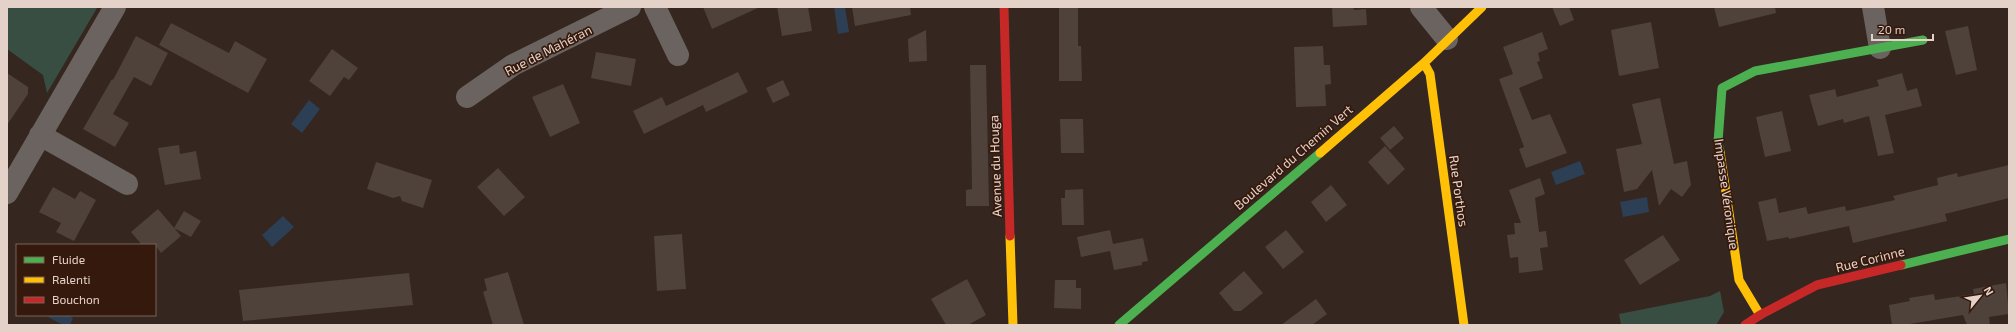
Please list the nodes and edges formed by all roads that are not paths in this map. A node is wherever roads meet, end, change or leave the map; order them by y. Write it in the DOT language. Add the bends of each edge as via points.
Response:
graph roads {
  1 [pos="115,7"];
  2 [pos="630,7"];
  3 [pos="655,7"];
  4 [pos="1004,7"];
  5 [pos="1421,7"];
  6 [pos="1482,7"];
  7 [pos="1873,7"];
  8 [pos="1447,39"];
  9 [pos="1923,40"];
  10 [pos="1880,48"];
  11 [pos="678,55"];
  12 [pos="1424,63"];
  13 [pos="467,97"];
  14 [pos="40,135"];
  15 [pos="127,184"];
  16 [pos="7,193"];
  17 [pos="2009,239"];
  18 [pos="1760,315"];
  19 [pos="1013,325"];
  20 [pos="1119,325"];
  21 [pos="1464,325"];
  22 [pos="1745,325"];
  1 -- 14 [label="street"];
  2 -- 13 [label="street, Rue de Mahéran" via="513,65"];
  3 -- 11 [label="street"];
  4 -- 19 [label="street, Avenue du Houga"];
  5 -- 8 [label="street"];
  6 -- 8 [label="street, Boulevard du Chemin Vert"];
  7 -- 10 [label="street"];
  8 -- 12 [label="street, Boulevard du Chemin Vert"];
  9 -- 10 [label="street, Impasse Véronique"];
  10 -- 18 [label="street, Impasse Véronique" via="1755,71 1722,88 1718,142 1739,280"];
  12 -- 20 [label="street, Boulevard du Chemin Vert"];
  12 -- 21 [label="street, Rue Porthos" via="1430,74"];
  14 -- 15 [label="street"];
  14 -- 16 [label="street"];
  17 -- 18 [label="street, Rue Corinne" via="1817,285"];
  18 -- 22 [label="street, Rue Corinne"];
}
